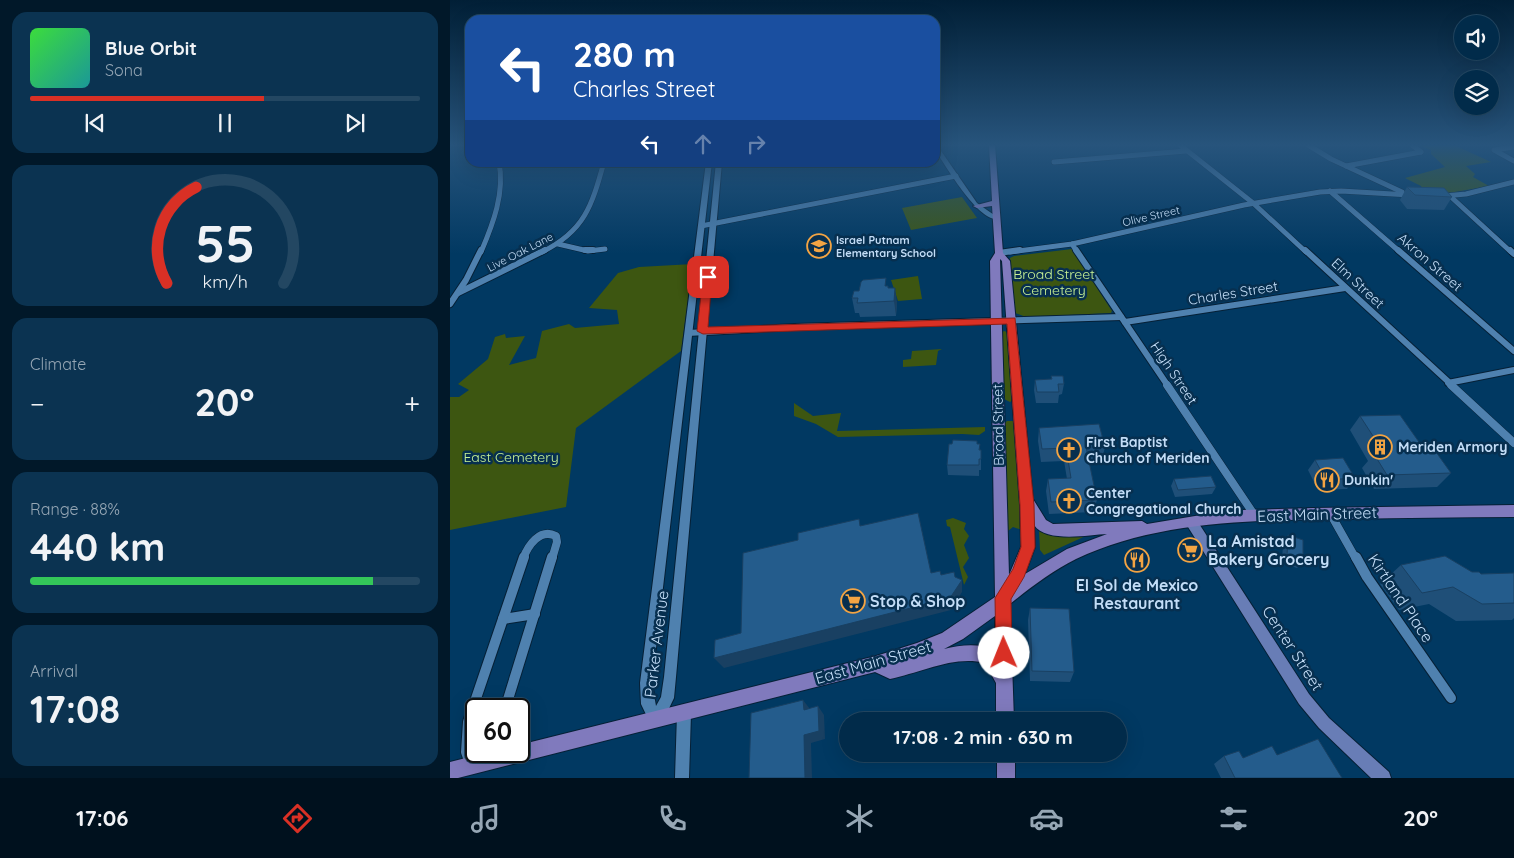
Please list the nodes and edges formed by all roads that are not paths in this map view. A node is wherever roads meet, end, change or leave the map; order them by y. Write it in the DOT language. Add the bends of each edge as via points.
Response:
graph roads {
  1 [pos="500,181"];
  2 [pos="598,181"];
  3 [pos="707,181"];
  4 [pos="717,181"];
  5 [pos="929,181"];
  6 [pos="960,181"];
  7 [pos="994,181"];
  8 [pos="1225,181"];
  9 [pos="1379,181"];
  10 [pos="1514,182"];
  11 [pos="1506,184"];
  12 [pos="1514,189"];
  13 [pos="1330,191"];
  14 [pos="1407,194"];
  15 [pos="1414,195"];
  16 [pos="1437,196"];
  17 [pos="1450,196"];
  18 [pos="995,202"];
  19 [pos="1253,203"];
  20 [pos="977,206"];
  21 [pos="996,218"];
  22 [pos="713,224"];
  23 [pos="701,226"];
  24 [pos="558,244"];
  25 [pos="1072,244"];
  26 [pos="604,249"];
  27 [pos="999,253"];
  28 [pos="1514,254"];
  29 [pos="708,277"];
  30 [pos="695,279"];
  31 [pos="1345,288"];
  32 [pos="458,293"];
  33 [pos="450,304"];
  34 [pos="1123,319"];
  35 [pos="1012,320"];
  36 [pos="996,321"];
  37 [pos="703,331"];
  38 [pos="688,333"];
  39 [pos="1514,351"];
  40 [pos="1514,370"];
  41 [pos="1448,383"];
  42 [pos="1019,411"];
  43 [pos="998,412"];
  44 [pos="693,431"];
  45 [pos="676,435"];
  46 [pos="1514,443"];
  47 [pos="1026,498"];
  48 [pos="1514,511"];
  49 [pos="1330,513"];
  50 [pos="1255,516"];
  51 [pos="1192,523"];
  52 [pos="1166,527"];
  53 [pos="1003,598"];
  54 [pos="535,614"];
  55 [pos="503,619"];
  56 [pos="876,664"];
  57 [pos="1004,685"];
  58 [pos="508,698"];
  59 [pos="1450,698"];
  60 [pos="1005,712"];
  61 [pos="684,713"];
  62 [pos="656,720"];
  63 [pos="1006,762"];
  64 [pos="474,763"];
  65 [pos="471,766"];
  66 [pos="450,772"];
  67 [pos="682,778"];
  68 [pos="1006,778"];
  69 [pos="1383,778"];
  1 -- 32 [label="street" via="499,199 489,232"];
  2 -- 24 [label="street, Live Oak Lane" via="588,212"];
  3 -- 23 [label="street, Parker Avenue"];
  4 -- 22 [label="street, Parker Avenue"];
  5 -- 22 [label="street"];
  6 -- 20 [label="street"];
  7 -- 18 [label="main road, Broad Street"];
  8 -- 19 [label="street, Elm Street"];
  9 -- 14 [label="street"];
  10 -- 11 [label="street"];
  11 -- 12 [label="street"];
  11 -- 17 [label="street"];
  13 -- 14 [label="street, Olive Street"];
  13 -- 19 [label="street, Olive Street"];
  13 -- 39 [label="street, Akron Street"];
  14 -- 15 [label="street, Olive Street"];
  16 -- 17 [label="street"];
  17 -- 28 [label="street"];
  18 -- 20 [label="main road"];
  18 -- 21 [label="main road, Broad Street"];
  19 -- 25 [label="street, Olive Street"];
  19 -- 31 [label="street, Elm Street"];
  20 -- 21 [label="street"];
  21 -- 27 [label="main road, Broad Street"];
  22 -- 23 [label="street"];
  22 -- 29 [label="street, Parker Avenue"];
  23 -- 30 [label="street, Parker Avenue"];
  24 -- 26 [label="street" via="588,251"];
  24 -- 32 [label="street, Live Oak Lane"];
  25 -- 27 [label="street, Olive Street"];
  25 -- 34 [label="street, High Street"];
  27 -- 35 [label="main road, Broad Street" via="1006,261"];
  27 -- 36 [label="main road, Broad Street" via="994,261"];
  29 -- 30 [label="street"];
  29 -- 37 [label="street, Parker Avenue"];
  30 -- 38 [label="street, Parker Avenue"];
  31 -- 34 [label="street, Charles Street"];
  31 -- 41 [label="street, Elm Street"];
  32 -- 33 [label="street"];
  34 -- 35 [label="street, Charles Street"];
  34 -- 50 [label="street, High Street"];
  35 -- 36 [label="street, Charles Street"];
  35 -- 42 [label="main road, Broad Street"];
  36 -- 37 [label="street, Charles Street"];
  36 -- 43 [label="main road, Broad Street"];
  37 -- 38 [label="street, Charles Street"];
  37 -- 44 [label="street, Parker Avenue"];
  38 -- 45 [label="street, Parker Avenue"];
  40 -- 41 [label="street"];
  41 -- 46 [label="street, Elm Street"];
  42 -- 43 [label="main road"];
  42 -- 47 [label="main road, Broad Street"];
  43 -- 53 [label="main road, Broad Street"];
  44 -- 45 [label="street"];
  44 -- 62 [label="street, Parker Avenue" via="670,677 666,698"];
  45 -- 62 [label="street, Parker Avenue" via="646,683 648,704"];
  47 -- 52 [label="main road" via="1041,524 1050,530"];
  47 -- 53 [label="main road, Broad Street" via="1028,547 1019,572"];
  48 -- 49 [label="main road, East Main Street"];
  49 -- 50 [label="main road, East Main Street"];
  49 -- 59 [label="street, Kirtland Place" via="1366,577"];
  50 -- 51 [label="main road, East Main Street"];
  51 -- 52 [label="main road, East Main Street"];
  51 -- 69 [label="main road, Center Street" via="1304,699 1324,723"];
  52 -- 53 [label="main road, East Main Street" via="1121,537 1073,554 1047,566"];
  53 -- 56 [label="main road, East Main Street" via="945,640"];
  53 -- 57 [label="main road, Broad Street"];
  54 -- 55 [label="street"];
  54 -- 55 [label="street" via="557,542 552,534 538,536 527,548"];
  54 -- 58 [label="street"];
  55 -- 65 [label="street" via="468,722 466,752"];
  56 -- 57 [label="main road" via="890,671 980,652 990,656 996,664"];
  56 -- 61 [label="main road, East Main Street"];
  57 -- 60 [label="main road, Broad Street"];
  61 -- 62 [label="main road, East Main Street"];
  61 -- 67 [label="street"];
  62 -- 65 [label="main road, East Main Street"];
  63 -- 68 [label="main road"];
  64 -- 65 [label="street"];
  65 -- 66 [label="main road, East Main Street"];
}
